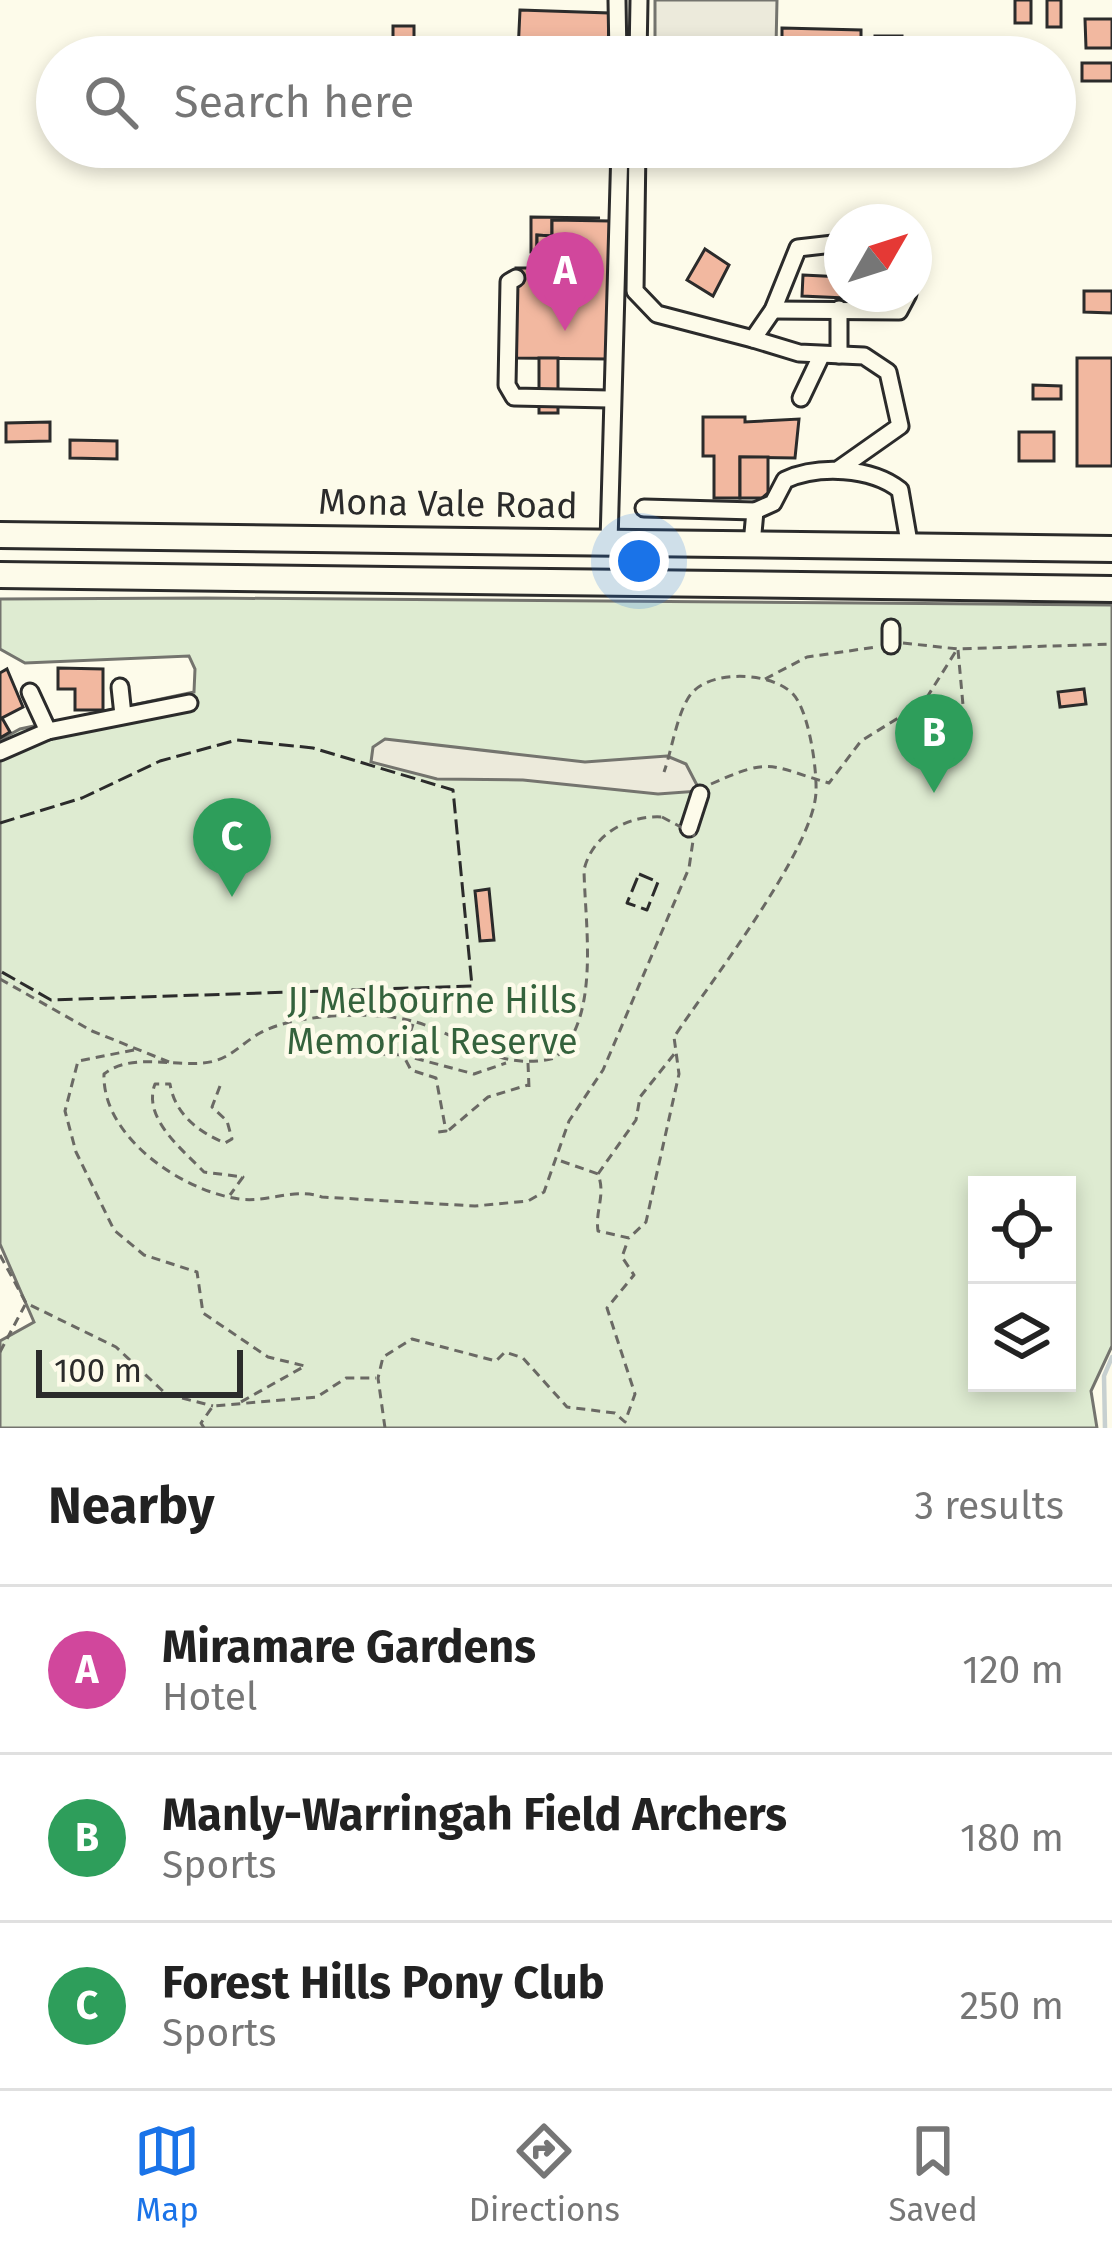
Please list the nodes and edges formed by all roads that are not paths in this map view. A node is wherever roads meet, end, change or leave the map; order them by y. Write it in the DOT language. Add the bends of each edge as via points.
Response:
graph roads {
  1 [pos="617,0"];
  2 [pos="639,0"];
  3 [pos="618,36"];
  4 [pos="638,36"];
  5 [pos="620,168"];
  6 [pos="637,168"];
  7 [pos="824,245"];
  8 [pos="516,278"];
  9 [pos="824,309"];
  10 [pos="773,310"];
  11 [pos="837,312"];
  12 [pos="753,339"];
  13 [pos="830,355"];
  14 [pos="801,398"];
  15 [pos="609,399"];
  16 [pos="826,449"];
  17 [pos="835,470"];
  18 [pos="644,508"];
  19 [pos="755,511"];
  20 [pos="0,536"];
  21 [pos="609,542"];
  22 [pos="752,544"];
  23 [pos="910,548"];
  24 [pos="1112,549"];
  25 [pos="0,575"];
  26 [pos="1112,589"];
  27 [pos="121,686"];
  28 [pos="30,692"];
  29 [pos="188,703"];
  30 [pos="123,715"];
  31 [pos="49,731"];
  32 [pos="0,752"];
  33 [pos="698,789"];
  34 [pos="689,828"];
  1 -- 3 [label="street"];
  2 -- 4 [label="street"];
  5 -- 15 [label="street"];
  6 -- 12 [label="street" via="635,291 657,314"];
  7 -- 10 [label="street" via="798,248"];
  8 -- 15 [label="street" via="509,282 507,385 514,397"];
  9 -- 10 [label="street"];
  10 -- 12 [label="street"];
  11 -- 13 [label="street"];
  12 -- 13 [label="street"];
  13 -- 14 [label="street"];
  13 -- 17 [label="street" via="863,356 888,372 900,426"];
  15 -- 21 [label="street"];
  16 -- 17 [label="street"];
  17 -- 19 [label="street" via="785,480 773,503"];
  17 -- 23 [label="street" via="900,490"];
  18 -- 19 [label="street"];
  19 -- 22 [label="street"];
  20 -- 21 [label="highway, Mona Vale Road"];
  21 -- 22 [label="highway, Mona Vale Road"];
  22 -- 23 [label="highway, Mona Vale Road"];
  23 -- 24 [label="highway, Mona Vale Road"];
  25 -- 26 [label="highway, Mona Vale Road"];
  27 -- 30 [label="street"];
  28 -- 31 [label="street"];
  29 -- 30 [label="street"];
  30 -- 31 [label="street"];
  31 -- 32 [label="street"];
  33 -- 34 [label="street"];
}
